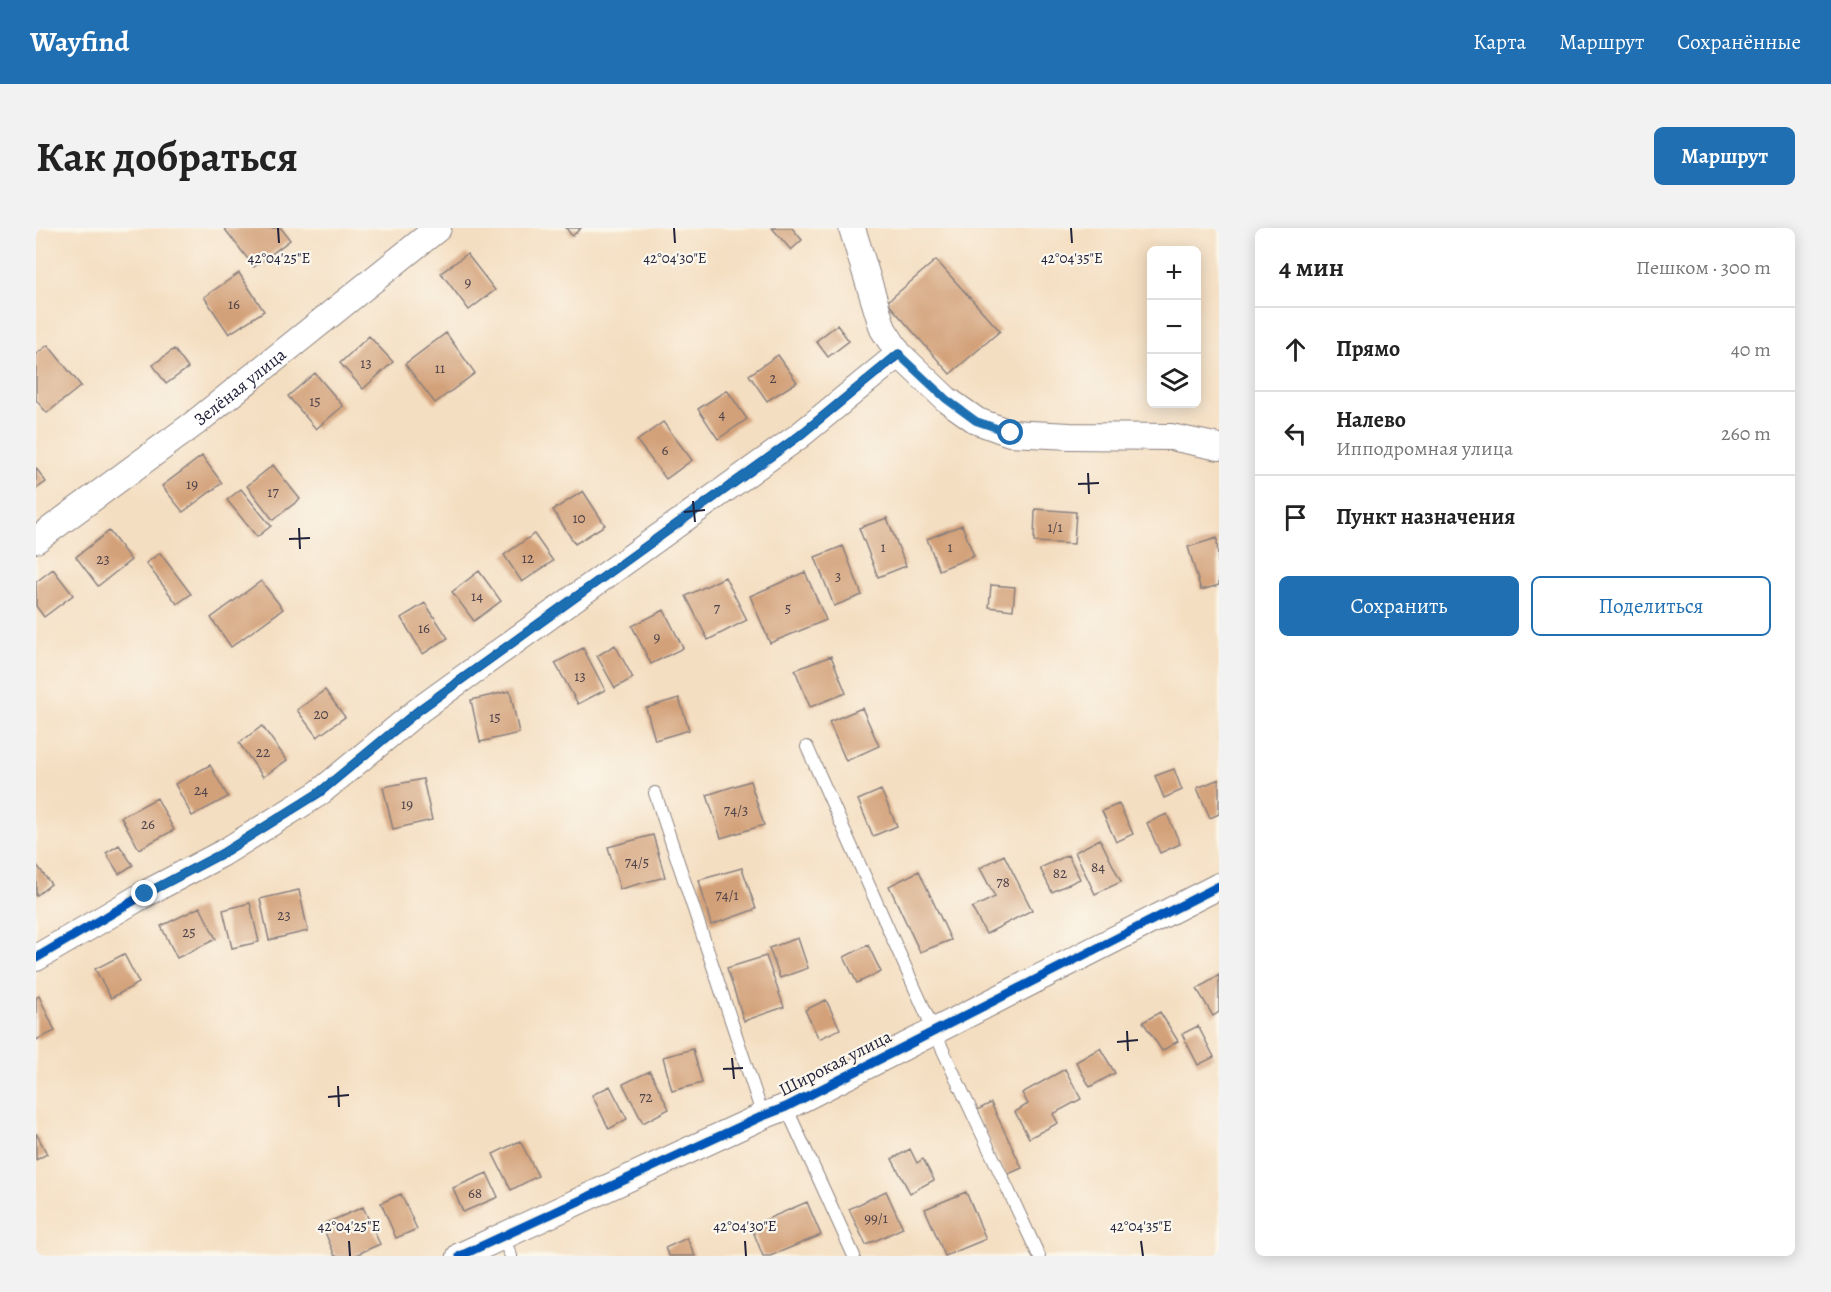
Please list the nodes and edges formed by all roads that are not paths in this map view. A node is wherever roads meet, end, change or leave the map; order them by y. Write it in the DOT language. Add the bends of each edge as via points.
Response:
graph roads {
  1 [pos="438,228"];
  2 [pos="852,228"];
  3 [pos="898,354"];
  4 [pos="1219,447"];
  5 [pos="36,540"];
  6 [pos="807,747"];
  7 [pos="655,793"];
  8 [pos="1219,886"];
  9 [pos="36,958"];
  10 [pos="934,1031"];
  11 [pos="774,1111"];
  12 [pos="507,1246"];
  13 [pos="460,1256"];
  14 [pos="854,1256"];
  15 [pos="1039,1256"];
  1 -- 5 [label="street, Зелёная улица" via="195,423"];
  2 -- 3 [label="street" via="883,330"];
  3 -- 4 [label="street" via="976,421 1011,433 1172,437"];
  3 -- 9 [label="street" via="799,436 419,710 318,793 223,853"];
  6 -- 10 [label="lane"];
  7 -- 11 [label="lane"];
  8 -- 10 [label="street, Широкая улица"];
  10 -- 11 [label="street, Широкая улица"];
  10 -- 15 [label="lane"];
  11 -- 12 [label="street, Широкая улица"];
  11 -- 14 [label="lane"];
  12 -- 13 [label="street, Широкая улица"];
}
